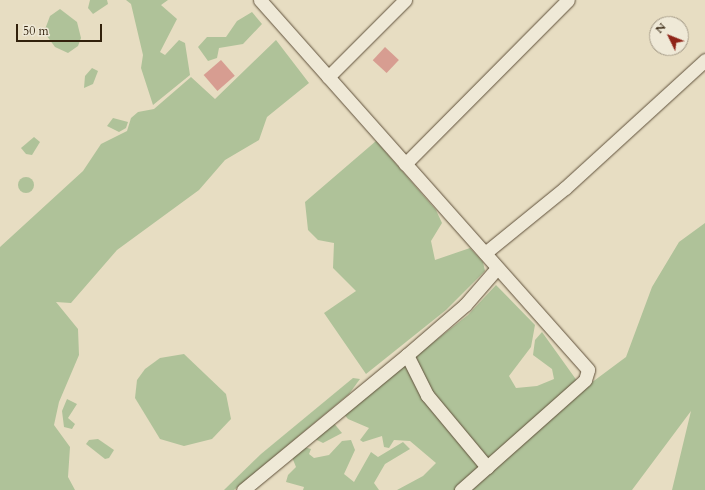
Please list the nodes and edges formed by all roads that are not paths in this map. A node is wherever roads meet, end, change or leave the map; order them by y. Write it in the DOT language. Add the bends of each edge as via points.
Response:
graph roads {
  1 [pos="260,0"];
  2 [pos="405,0"];
  3 [pos="568,0"];
  4 [pos="705,60"];
  5 [pos="328,77"];
  6 [pos="405,164"];
  7 [pos="485,253"];
  8 [pos="497,268"];
  9 [pos="407,355"];
  10 [pos="487,467"];
  11 [pos="243,490"];
  12 [pos="461,490"];
  1 -- 5 [label="street"];
  2 -- 5 [label="street"];
  3 -- 6 [label="street"];
  4 -- 7 [label="street" via="565,188"];
  5 -- 6 [label="street"];
  6 -- 7 [label="street"];
  7 -- 8 [label="street"];
  8 -- 9 [label="street" via="465,305"];
  8 -- 10 [label="street" via="588,370 587,375"];
  9 -- 10 [label="street" via="427,395"];
  9 -- 11 [label="street"];
  10 -- 12 [label="street"];
}
